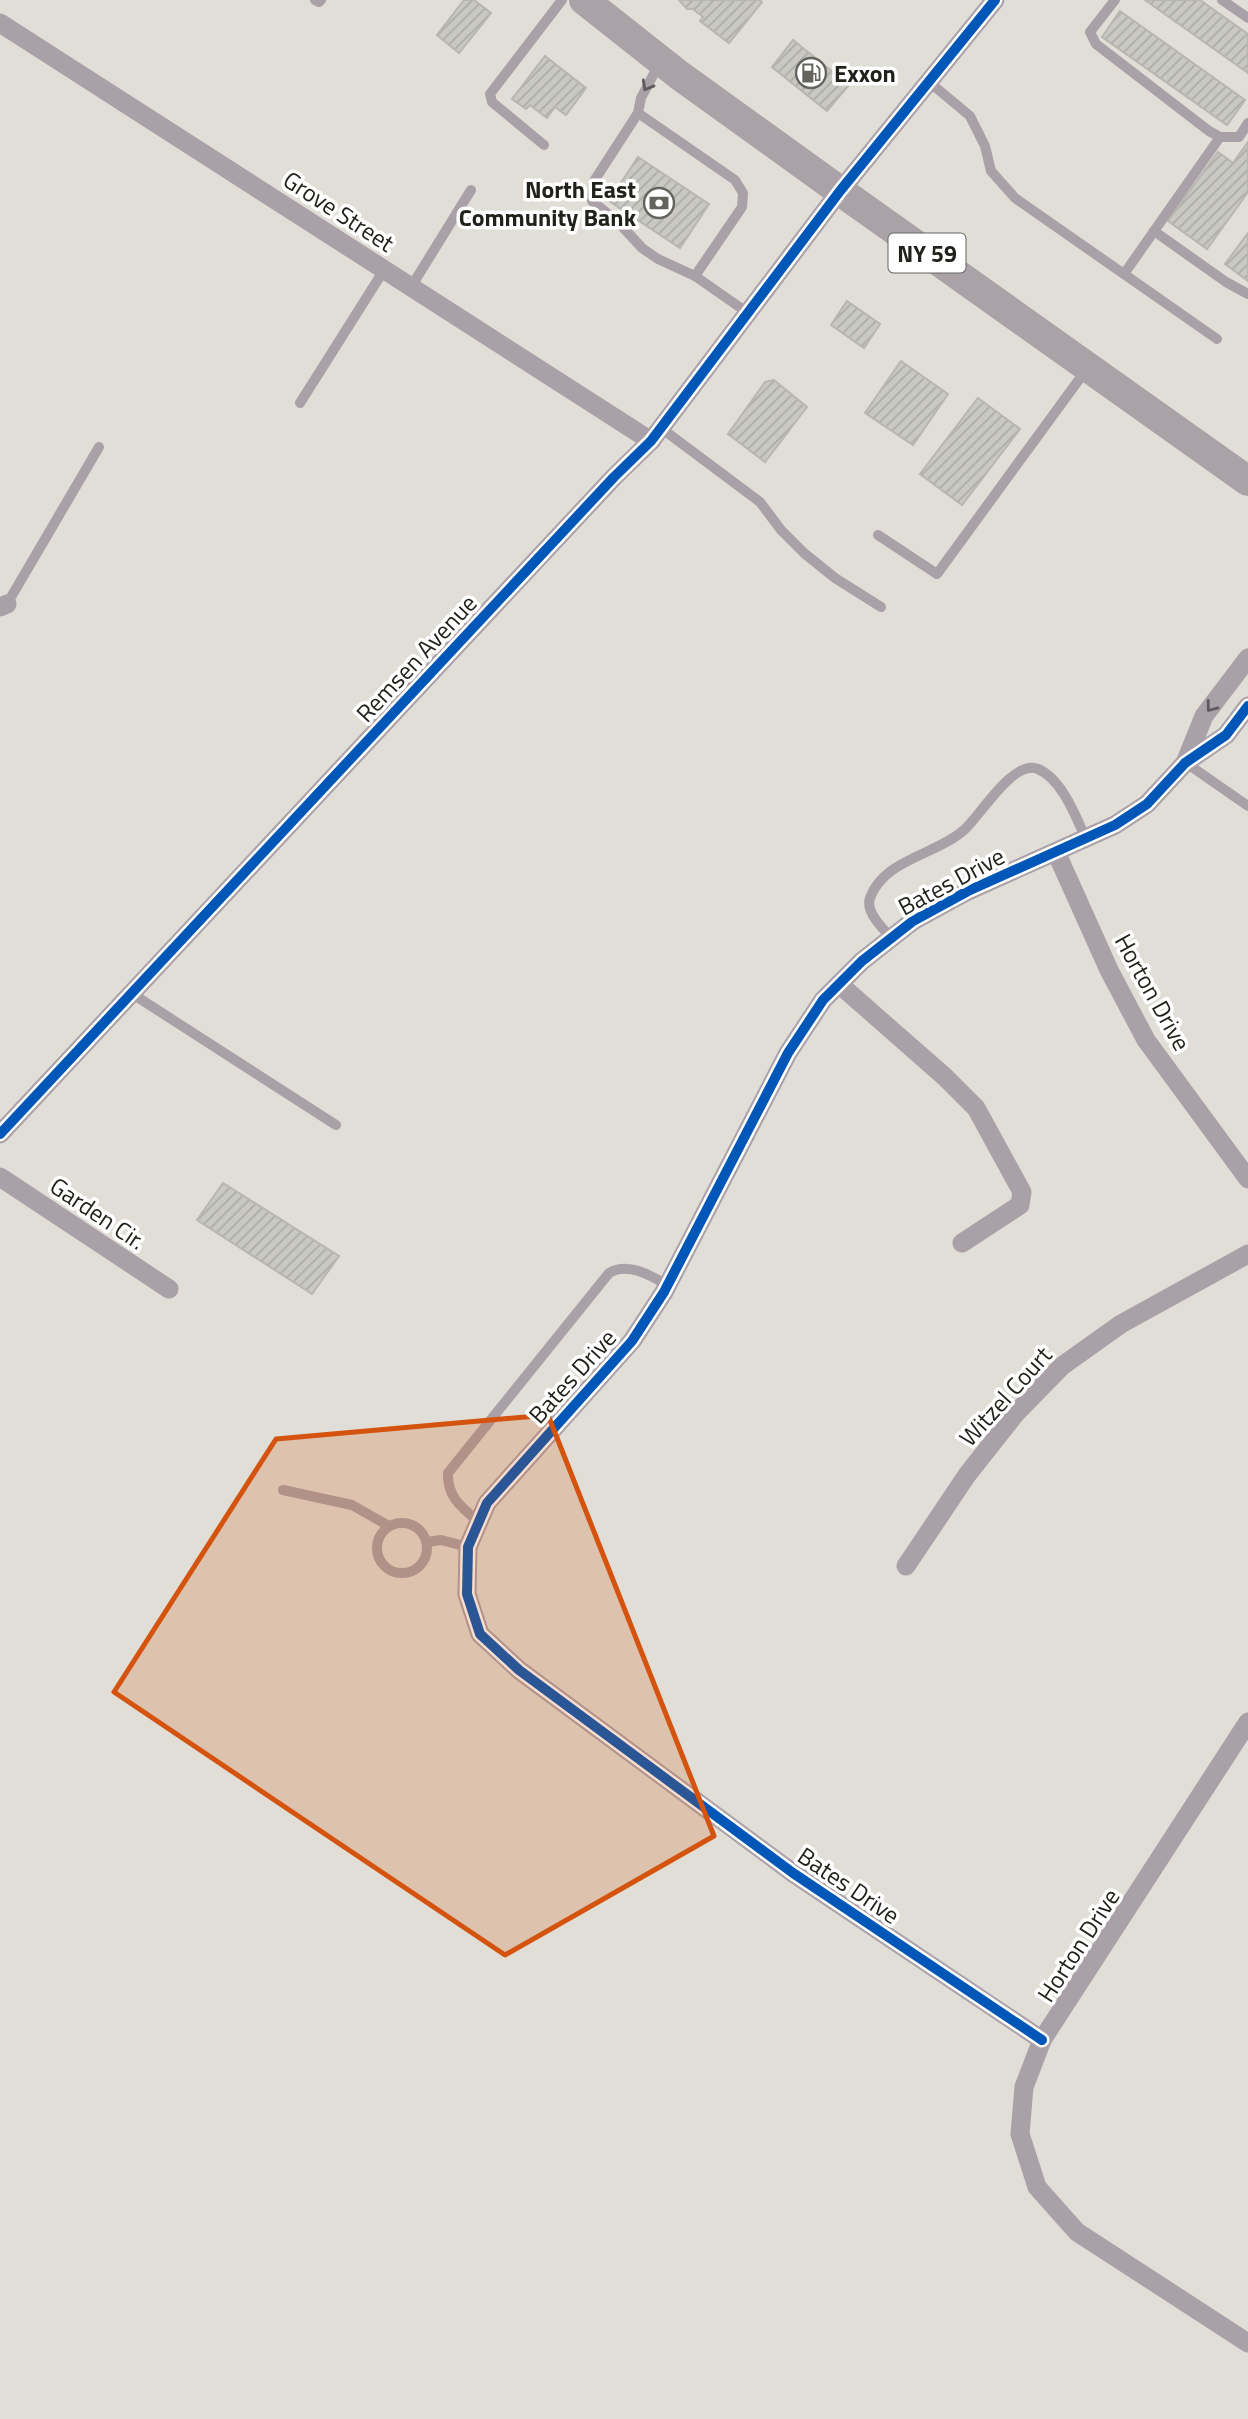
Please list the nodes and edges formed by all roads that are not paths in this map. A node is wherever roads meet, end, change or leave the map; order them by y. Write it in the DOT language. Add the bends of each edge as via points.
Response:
graph roads {
  1 [pos="315,0"];
  2 [pos="321,0"];
  3 [pos="562,0"];
  4 [pos="584,0"];
  5 [pos="995,0"];
  6 [pos="1115,0"];
  7 [pos="1222,0"];
  8 [pos="1248,18"];
  9 [pos="0,23"];
  10 [pos="661,61"];
  11 [pos="928,81"];
  12 [pos="638,113"];
  13 [pos="1248,124"];
  14 [pos="1220,137"];
  15 [pos="544,145"];
  16 [pos="471,190"];
  17 [pos="840,191"];
  18 [pos="1154,231"];
  19 [pos="384,270"];
  20 [pos="1124,274"];
  21 [pos="695,276"];
  22 [pos="411,287"];
  23 [pos="1248,294"];
  24 [pos="748,313"];
  25 [pos="1217,339"];
  26 [pos="1088,366"];
  27 [pos="300,403"];
  28 [pos="656,434"];
  29 [pos="99,447"];
  30 [pos="1248,481"];
  31 [pos="878,535"];
  32 [pos="4,606"];
  33 [pos="881,607"];
  34 [pos="1248,658"];
  35 [pos="1248,706"];
  36 [pos="1185,763"];
  37 [pos="1246,801"];
  38 [pos="1086,839"];
  39 [pos="1056,852"];
  40 [pos="891,938"];
  41 [pos="839,984"];
  42 [pos="131,993"];
  43 [pos="336,1125"];
  44 [pos="0,1133"];
  45 [pos="0,1177"];
  46 [pos="1248,1179"];
  47 [pos="962,1242"];
  48 [pos="1248,1254"];
  49 [pos="667,1285"];
  50 [pos="169,1289"];
  51 [pos="283,1490"];
  52 [pos="479,1522"];
  53 [pos="388,1526"];
  54 [pos="427,1542"];
  55 [pos="468,1547"];
  56 [pos="906,1566"];
  57 [pos="1248,1722"];
  58 [pos="1042,2040"];
  59 [pos="1248,2346"];
  1 -- 2 [label="lane"];
  3 -- 15 [label="lane" via="490,94 492,102"];
  4 -- 10 [label="main road, NY 59"];
  5 -- 11 [label="street, Remsen Avenue"];
  6 -- 14 [label="lane" via="1090,32 1096,44"];
  7 -- 8 [label="lane"];
  9 -- 19 [label="street, Grove Street"];
  10 -- 12 [label="lane, one-way"];
  10 -- 17 [label="main road, NY 59"];
  11 -- 17 [label="street, Remsen Avenue"];
  11 -- 20 [label="lane" via="970,116 985,146 991,172 1015,198"];
  12 -- 21 [label="lane" via="594,181 592,201 642,248"];
  12 -- 21 [label="lane" via="736,180 743,193 741,206"];
  13 -- 14 [label="lane" via="1238,137"];
  14 -- 18 [label="lane"];
  16 -- 22 [label="lane"];
  17 -- 24 [label="street, Remsen Avenue"];
  17 -- 26 [label="main road, NY 59"];
  18 -- 20 [label="lane"];
  18 -- 23 [label="lane"];
  19 -- 22 [label="street, Grove Street"];
  19 -- 27 [label="lane"];
  20 -- 25 [label="lane"];
  21 -- 24 [label="lane"];
  22 -- 28 [label="street, Grove Street"];
  24 -- 28 [label="street, Remsen Avenue"];
  26 -- 30 [label="main road, NY 59"];
  26 -- 31 [label="lane" via="937,574"];
  28 -- 33 [label="lane" via="760,502 804,553"];
  28 -- 42 [label="street, Remsen Avenue"];
  29 -- 32 [label="lane"];
  34 -- 36 [label="street, Bates Drive, one-way" via="1204,716"];
  35 -- 36 [label="street, Bates Drive" via="1226,735"];
  36 -- 37 [label="lane"];
  36 -- 38 [label="street, Bates Drive" via="1147,804"];
  38 -- 39 [label="street, Bates Drive"];
  38 -- 40 [label="lane" via="1069,800 1051,779 1038,769 1024,768 963,831 891,871 876,886 868,900 871,912"];
  39 -- 40 [label="street, Bates Drive" via="968,891"];
  39 -- 46 [label="street, Horton Drive" via="1146,1040"];
  40 -- 41 [label="street, Bates Drive"];
  41 -- 47 [label="street" via="976,1108 1022,1192 1020,1205"];
  41 -- 49 [label="street, Bates Drive" via="788,1053"];
  42 -- 43 [label="lane"];
  42 -- 44 [label="street, Remsen Avenue"];
  45 -- 50 [label="street, Garden Cir."];
  48 -- 56 [label="street, Witzel Court" via="1121,1324 1062,1366 1016,1413 967,1475"];
  49 -- 52 [label="street, Bates Drive" via="632,1341 486,1503"];
  49 -- 52 [label="lane" via="648,1273 618,1268 609,1273 448,1473 450,1492"];
  51 -- 53 [label="lane" via="352,1505"];
  52 -- 55 [label="street, Bates Drive"];
  53 -- 54 [label="lane" via="412,1524"];
  53 -- 54 [label="lane" via="378,1539 377,1556 396,1573 420,1566"];
  54 -- 55 [label="lane" via="440,1540"];
  55 -- 58 [label="street, Bates Drive" via="467,1594 480,1634 519,1670 793,1873"];
  57 -- 58 [label="street, Horton Drive"];
  58 -- 59 [label="street, Horton Drive" via="1024,2087 1020,2134 1037,2187 1077,2232"];
}
